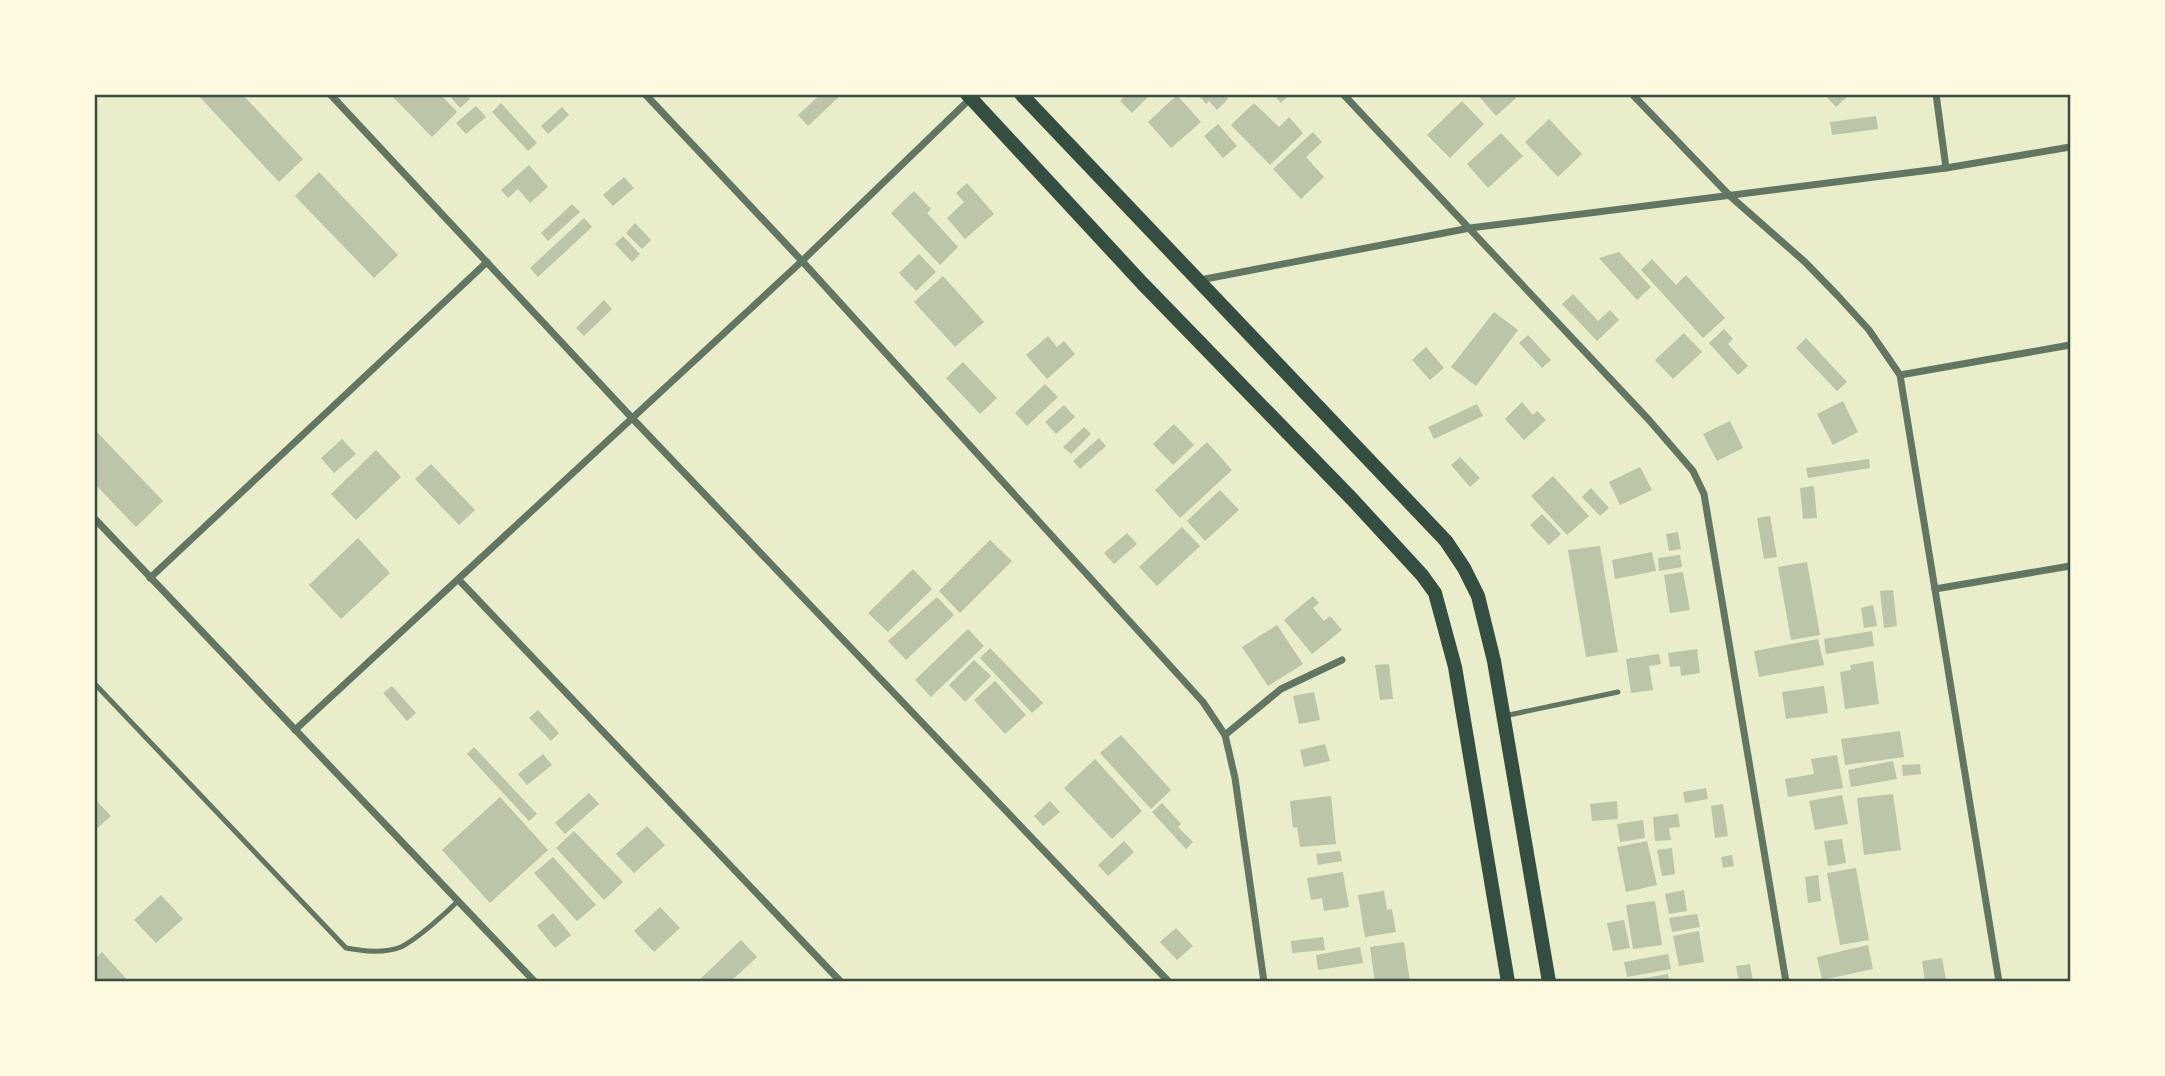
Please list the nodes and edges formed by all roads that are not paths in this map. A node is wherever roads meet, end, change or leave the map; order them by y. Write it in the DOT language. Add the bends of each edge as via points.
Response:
graph roads {
  1 [pos="330,94"];
  2 [pos="645,94"];
  3 [pos="1021,94"];
  4 [pos="1343,94"];
  5 [pos="1632,94"];
  6 [pos="1936,94"];
  7 [pos="971,96"];
  8 [pos="2070,147"];
  9 [pos="1946,168"];
  10 [pos="1730,196"];
  11 [pos="1470,228"];
  12 [pos="802,261"];
  13 [pos="487,262"];
  14 [pos="1196,280"];
  15 [pos="2070,345"];
  16 [pos="1900,375"];
  17 [pos="632,418"];
  18 [pos="94,518"];
  19 [pos="2070,566"];
  20 [pos="150,578"];
  21 [pos="459,580"];
  22 [pos="1935,589"];
  23 [pos="1342,660"];
  24 [pos="94,683"];
  25 [pos="1618,692"];
  26 [pos="1504,716"];
  27 [pos="295,730"];
  28 [pos="1225,735"];
  29 [pos="458,901"];
  30 [pos="535,982"];
  31 [pos="841,982"];
  32 [pos="1169,982"];
  33 [pos="1264,982"];
  34 [pos="1508,982"];
  35 [pos="1549,982"];
  36 [pos="1786,982"];
  37 [pos="2000,982"];
  1 -- 13 [label="street"];
  2 -- 12 [label="street"];
  3 -- 14 [label="main road"];
  4 -- 11 [label="street"];
  5 -- 10 [label="street"];
  6 -- 9 [label="street"];
  7 -- 12 [label="street"];
  7 -- 34 [label="main road" via="1435,593 1455,667"];
  8 -- 9 [label="street"];
  9 -- 10 [label="street"];
  10 -- 11 [label="street"];
  10 -- 16 [label="street" via="1838,296"];
  11 -- 14 [label="street"];
  11 -- 36 [label="street" via="1676,450 1704,494"];
  12 -- 17 [label="street"];
  12 -- 28 [label="street" via="1203,702"];
  13 -- 17 [label="street"];
  13 -- 20 [label="street"];
  14 -- 26 [label="main road" via="1446,541 1478,596"];
  15 -- 16 [label="street"];
  16 -- 22 [label="street"];
  17 -- 21 [label="street"];
  17 -- 32 [label="street"];
  18 -- 20 [label="street"];
  19 -- 22 [label="street"];
  20 -- 27 [label="street"];
  21 -- 27 [label="street"];
  21 -- 31 [label="street"];
  22 -- 37 [label="street"];
  23 -- 28 [label="street" via="1280,689"];
  24 -- 29 [label="lane" via="346,948 371,952 401,947"];
  25 -- 26 [label="lane"];
  26 -- 35 [label="main road"];
  27 -- 29 [label="street"];
  28 -- 33 [label="street"];
  29 -- 30 [label="street"];
}
